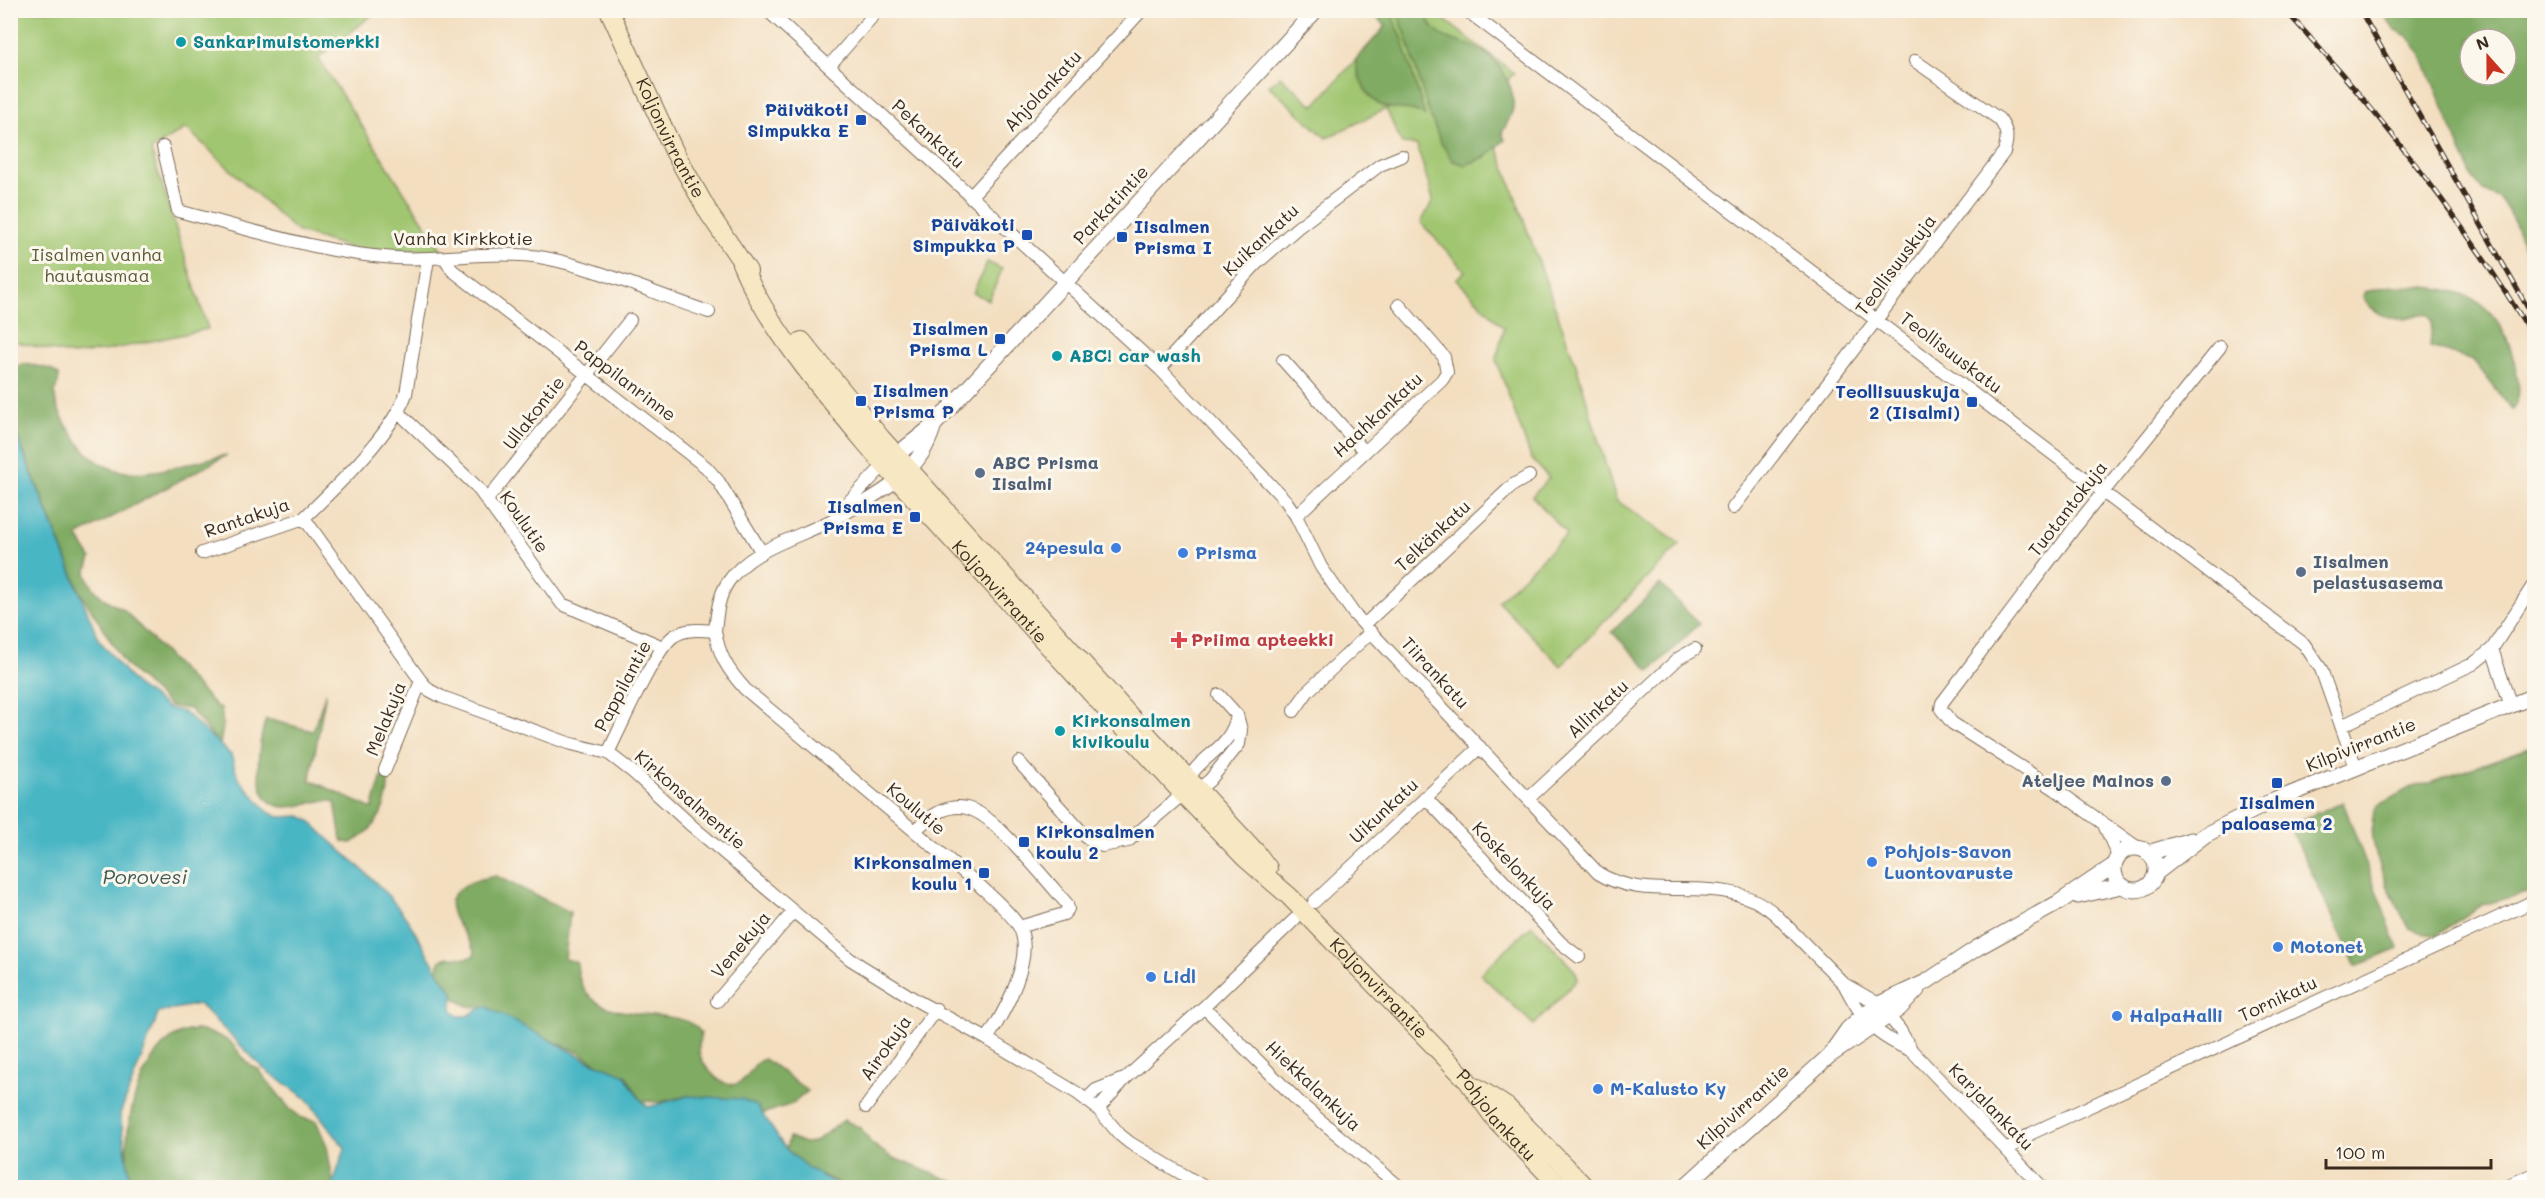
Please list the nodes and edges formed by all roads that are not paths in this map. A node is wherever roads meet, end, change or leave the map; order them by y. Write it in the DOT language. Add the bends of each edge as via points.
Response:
graph roads {
  1 [pos="609,10"];
  2 [pos="767,10"];
  3 [pos="878,10"];
  4 [pos="1142,10"];
  5 [pos="1316,10"];
  6 [pos="1466,10"];
  7 [pos="1915,60"];
  8 [pos="829,66"];
  9 [pos="164,147"];
  10 [pos="1402,156"];
  11 [pos="970,197"];
  12 [pos="445,258"];
  13 [pos="428,259"];
  14 [pos="1065,284"];
  15 [pos="1399,305"];
  16 [pos="709,312"];
  17 [pos="630,320"];
  18 [pos="1877,320"];
  19 [pos="2220,347"];
  20 [pos="1283,360"];
  21 [pos="1160,369"];
  22 [pos="587,375"];
  23 [pos="399,413"];
  24 [pos="934,425"];
  25 [pos="1365,453"];
  26 [pos="890,460"];
  27 [pos="903,475"];
  28 [pos="1529,476"];
  29 [pos="2103,492"];
  30 [pos="488,500"];
  31 [pos="1733,508"];
  32 [pos="1296,516"];
  33 [pos="304,518"];
  34 [pos="830,521"];
  35 [pos="202,553"];
  36 [pos="762,553"];
  37 [pos="2535,584"];
  38 [pos="1368,629"];
  39 [pos="715,631"];
  40 [pos="663,647"];
  41 [pos="1695,649"];
  42 [pos="2492,649"];
  43 [pos="421,681"];
  44 [pos="1219,695"];
  45 [pos="2535,696"];
  46 [pos="2511,706"];
  47 [pos="1294,711"];
  48 [pos="2342,726"];
  49 [pos="1480,747"];
  50 [pos="608,753"];
  51 [pos="1019,762"];
  52 [pos="2356,768"];
  53 [pos="385,770"];
  54 [pos="1190,787"];
  55 [pos="1425,797"];
  56 [pos="1528,799"];
  57 [pos="2103,823"];
  58 [pos="915,831"];
  59 [pos="2205,835"];
  60 [pos="2143,850"];
  61 [pos="2116,861"];
  62 [pos="2156,873"];
  63 [pos="2121,886"];
  64 [pos="2535,901"];
  65 [pos="1314,902"];
  66 [pos="2058,903"];
  67 [pos="793,912"];
  68 [pos="1295,919"];
  69 [pos="1019,927"];
  70 [pos="1579,957"];
  71 [pos="1844,984"];
  72 [pos="717,1001"];
  73 [pos="1204,1007"];
  74 [pos="936,1009"];
  75 [pos="1885,1009"];
  76 [pos="1867,1022"];
  77 [pos="987,1039"];
  78 [pos="1912,1051"];
  79 [pos="1125,1078"];
  80 [pos="1467,1080"];
  81 [pos="1086,1100"];
  82 [pos="866,1107"];
  83 [pos="1098,1109"];
  84 [pos="2008,1151"];
  85 [pos="2530,1180"];
  86 [pos="1206,1188"];
  87 [pos="1401,1188"];
  88 [pos="1561,1188"];
  89 [pos="1586,1188"];
  90 [pos="1683,1188"];
  91 [pos="2043,1188"];
  92 [pos="2502,1188"];
  1 -- 26 [label="main road, Koljonvirrantie" via="674,151 777,327 841,414"];
  2 -- 8 [label="street, Pekankatu"];
  3 -- 8 [label="street"];
  4 -- 11 [label="street, Ahjolankatu"];
  5 -- 14 [label="street, Parkatintie"];
  6 -- 18 [label="street, Teollisuuskatu"];
  7 -- 18 [label="street, Teollisuuskuja" via="1999,119 2008,139 2004,152"];
  8 -- 11 [label="street, Pekankatu"];
  9 -- 13 [label="street, Vanha Kirkkotie" via="178,211 350,252"];
  10 -- 21 [label="street, Kuikankatu" via="1380,165 1296,228 1256,264"];
  11 -- 14 [label="street, Pekankatu"];
  12 -- 13 [label="street, Vanha Kirkkotie"];
  12 -- 16 [label="street, Vanha Kirkkotie" via="545,258"];
  12 -- 22 [label="street, Pappilanrinne" via="452,270"];
  13 -- 23 [label="street" via="406,394"];
  14 -- 21 [label="street, Tiirankatu"];
  14 -- 24 [label="street, Parkatintie"];
  15 -- 25 [label="street, Haahkankatu" via="1444,357 1447,372"];
  17 -- 22 [label="street, Ullakontie"];
  18 -- 29 [label="street, Teollisuuskatu"];
  18 -- 31 [label="street, Teollisuuskuja"];
  19 -- 29 [label="street, Tuotantokuja"];
  20 -- 25 [label="street"];
  21 -- 32 [label="street, Tiirankatu" via="1277,491"];
  22 -- 30 [label="street, Ullakontie"];
  22 -- 36 [label="street, Pappilanrinne" via="706,467"];
  23 -- 30 [label="street, Koulutie" via="467,475"];
  23 -- 33 [label="street"];
  24 -- 26 [label="street, Parkatintie"];
  24 -- 27 [label="street, Parkatintie" via="928,446"];
  25 -- 32 [label="street, Haahkankatu"];
  26 -- 27 [label="main road, Koljonvirrantie"];
  26 -- 34 [label="street"];
  27 -- 34 [label="street" via="876,497"];
  27 -- 54 [label="main road, Koljonvirrantie"];
  28 -- 38 [label="street, Telkänkatu" via="1513,485"];
  29 -- 48 [label="street, Teollisuuskatu" via="2304,644 2321,669"];
  29 -- 57 [label="street, Tuotantokuja" via="1946,695 1941,709 1952,723"];
  30 -- 40 [label="street, Koulutie" via="562,604"];
  32 -- 38 [label="street, Tiirankatu" via="1321,567"];
  33 -- 35 [label="street, Rantakuja"];
  33 -- 43 [label="street, Kirkonsalmentie"];
  34 -- 36 [label="street"];
  36 -- 39 [label="street" via="726,584 718,604"];
  37 -- 42 [label="street"];
  38 -- 47 [label="street, Telkänkatu" via="1308,690"];
  38 -- 49 [label="street, Tiirankatu"];
  39 -- 40 [label="street, Pappilantie" via="677,634"];
  39 -- 58 [label="street, Koulutie" via="720,656 745,689"];
  40 -- 50 [label="street, Pappilantie"];
  41 -- 56 [label="street, Allinkatu" via="1679,658"];
  42 -- 46 [label="street"];
  42 -- 48 [label="street" via="2474,664"];
  43 -- 50 [label="street, Kirkonsalmentie" via="442,697 568,743"];
  43 -- 53 [label="street, Melakuja"];
  44 -- 54 [label="street" via="1237,715 1239,744 1210,780"];
  45 -- 46 [label="street, Kilpivirrantie"];
  46 -- 52 [label="street, Kilpivirrantie"];
  48 -- 52 [label="street, Teollisuuskatu"];
  49 -- 55 [label="street, Uikunkatu"];
  49 -- 56 [label="street, Tiirankatu"];
  50 -- 67 [label="street, Kirkonsalmentie"];
  51 -- 54 [label="street" via="1088,839 1102,846 1128,841"];
  52 -- 59 [label="street, Kilpivirrantie" via="2266,804"];
  54 -- 80 [label="main road, Koljonvirrantie" via="1246,859 1289,896"];
  55 -- 65 [label="street, Uikunkatu"];
  55 -- 70 [label="street, Koskelonkuja" via="1561,943"];
  56 -- 71 [label="street, Tiirankatu" via="1606,878 1630,885 1729,891 1751,898 1775,914"];
  57 -- 60 [label="street"];
  57 -- 61 [label="street"];
  58 -- 69 [label="street, Koulutie" via="1001,904"];
  58 -- 69 [label="street" via="934,814 951,808 971,809 989,818 1068,904 1064,914"];
  59 -- 60 [label="street, Kilpivirrantie" via="2166,849"];
  59 -- 62 [label="street, Kilpivirrantie"];
  60 -- 61 [label="street" via="2127,849"];
  60 -- 62 [label="street" via="2155,861"];
  61 -- 63 [label="street" via="2115,877"];
  61 -- 66 [label="street, Kilpivirrantie"];
  62 -- 63 [label="street" via="2142,889"];
  63 -- 66 [label="street, Kilpivirrantie"];
  64 -- 84 [label="street, Tornikatu" via="2032,1133"];
  66 -- 75 [label="street, Kilpivirrantie" via="1987,942"];
  67 -- 72 [label="street, Venekuja"];
  67 -- 74 [label="street, Kirkonsalmentie" via="870,973"];
  68 -- 73 [label="street"];
  69 -- 77 [label="street" via="1024,947 1022,963 1015,986"];
  71 -- 75 [label="street, Tiirankatu"];
  71 -- 76 [label="street, Tiirankatu"];
  73 -- 79 [label="street"];
  73 -- 87 [label="street, Hiekkalankuja" via="1302,1106"];
  74 -- 77 [label="street, Kirkonsalmentie"];
  74 -- 82 [label="street, Airokuja"];
  75 -- 76 [label="street, Kilpivirrantie"];
  75 -- 78 [label="street, Karjalankatu"];
  76 -- 78 [label="street, Karjalankatu" via="1887,1040"];
  76 -- 90 [label="street, Kilpivirrantie" via="1848,1029 1829,1056"];
  77 -- 81 [label="street, Kirkonsalmentie"];
  78 -- 84 [label="street, Karjalankatu"];
  79 -- 81 [label="street" via="1096,1090"];
  79 -- 83 [label="street"];
  80 -- 88 [label="main road, Pohjolankatu" via="1495,1119"];
  80 -- 89 [label="main road, Pohjolankatu" via="1507,1107"];
  81 -- 83 [label="street, Kirkonsalmentie"];
  83 -- 86 [label="street, Kirkonsalmentie" via="1130,1143"];
  84 -- 91 [label="street, Karjalankatu"];
  85 -- 92 [label="street"];
}
